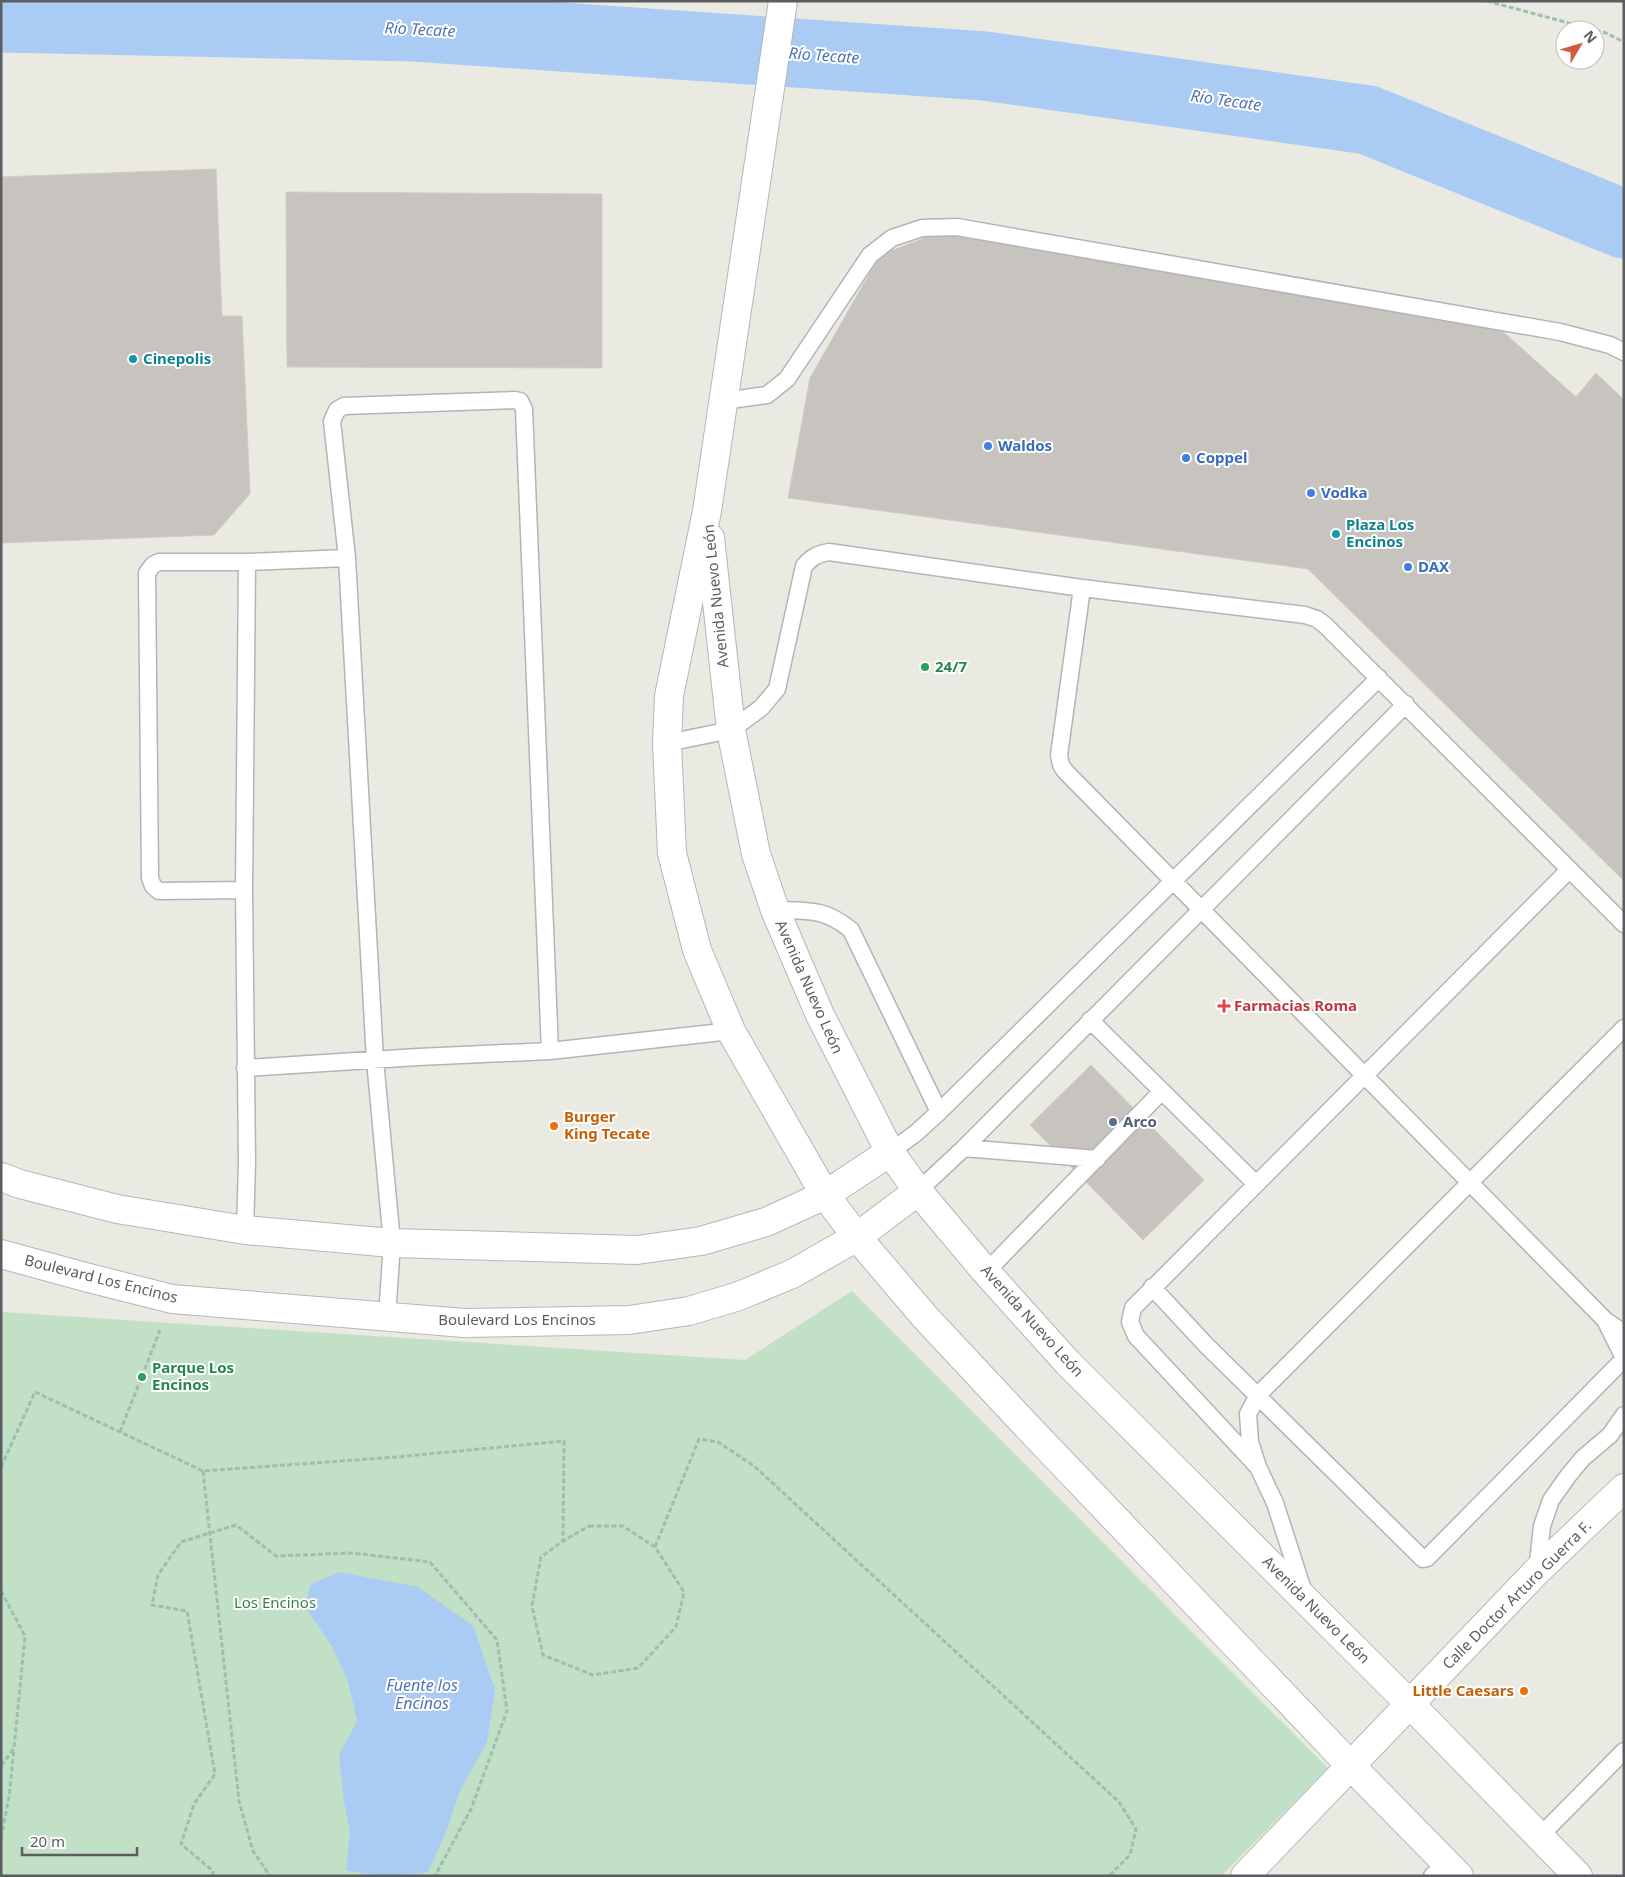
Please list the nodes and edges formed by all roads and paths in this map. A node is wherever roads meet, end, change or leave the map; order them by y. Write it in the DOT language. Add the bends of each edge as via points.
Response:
graph roads {
  1 [pos="783,1"];
  2 [pos="1487,1"];
  3 [pos="1624,42"];
  4 [pos="1624,352"];
  5 [pos="723,401"];
  6 [pos="707,511"];
  7 [pos="348,558"];
  8 [pos="247,562"];
  9 [pos="1082,588"];
  10 [pos="1379,678"];
  11 [pos="1406,704"];
  12 [pos="731,730"];
  13 [pos="667,743"];
  14 [pos="1568,870"];
  15 [pos="1174,882"];
  16 [pos="244,890"];
  17 [pos="1201,909"];
  18 [pos="775,910"];
  19 [pos="1624,924"];
  20 [pos="1090,1020"];
  21 [pos="1624,1028"];
  22 [pos="732,1031"];
  23 [pos="550,1051"];
  24 [pos="375,1060"];
  25 [pos="245,1068"];
  26 [pos="1364,1075"];
  27 [pos="1162,1091"];
  28 [pos="939,1112"];
  29 [pos="964,1148"];
  30 [pos="890,1152"];
  31 [pos="1097,1159"];
  32 [pos="1,1177"];
  33 [pos="1470,1182"];
  34 [pos="1256,1184"];
  35 [pos="918,1191"];
  36 [pos="825,1195"];
  37 [pos="245,1230"];
  38 [pos="857,1237"];
  39 [pos="392,1242"];
  40 [pos="1,1254"];
  41 [pos="986,1272"];
  42 [pos="1152,1287"];
  43 [pos="172,1299"];
  44 [pos="387,1317"];
  45 [pos="1605,1320"];
  46 [pos="1624,1333"];
  47 [pos="1624,1359"];
  48 [pos="1258,1395"];
  49 [pos="1624,1415"];
  50 [pos="120,1432"];
  51 [pos="1,1467"];
  52 [pos="1258,1467"];
  53 [pos="203,1471"];
  54 [pos="1624,1488"];
  55 [pos="210,1534"];
  56 [pos="563,1541"];
  57 [pos="655,1547"];
  58 [pos="1537,1571"];
  59 [pos="1,1591"];
  60 [pos="1306,1600"];
  61 [pos="1410,1704"];
  62 [pos="14,1748"];
  63 [pos="1624,1751"];
  64 [pos="1,1766"];
  65 [pos="1351,1766"];
  66 [pos="1540,1836"];
  67 [pos="1,1838"];
  68 [pos="1446,1872"];
  69 [pos="1253,1873"];
  70 [pos="213,1876"];
  71 [pos="270,1876"];
  72 [pos="435,1876"];
  73 [pos="1109,1876"];
  74 [pos="1578,1876"];
  1 -- 5 [label="main road"];
  2 -- 3 [label="path" via="1606,32"];
  4 -- 5 [label="lane" via="1610,345 1550,331 957,227 922,228 892,238 870,255 787,379 767,395"];
  5 -- 6 [label="main road"];
  6 -- 12 [label="main road, Avenida Nuevo León"];
  6 -- 13 [label="main road, Avenida Nuevo León" via="669,696"];
  7 -- 8 [label="lane"];
  7 -- 23 [label="lane" via="332,420 337,410 344,406 520,402 524,409"];
  7 -- 24 [label="lane"];
  8 -- 16 [label="lane"];
  8 -- 16 [label="lane" via="159,562 147,572 150,878 159,891"];
  9 -- 10 [label="lane" via="1305,615 1317,619"];
  9 -- 12 [label="lane" via="829,552 818,554 804,566 777,689 761,708"];
  9 -- 15 [label="lane" via="1060,764"];
  10 -- 11 [label="lane"];
  10 -- 15 [label="lane"];
  11 -- 14 [label="lane"];
  11 -- 17 [label="lane"];
  12 -- 13 [label="lane"];
  12 -- 18 [label="main road, Avenida Nuevo León" via="756,854"];
  13 -- 22 [label="main road, Avenida Nuevo León" via="672,853 697,950"];
  14 -- 19 [label="lane"];
  14 -- 26 [label="lane"];
  15 -- 17 [label="lane"];
  15 -- 28 [label="lane"];
  16 -- 25 [label="lane"];
  17 -- 20 [label="lane"];
  17 -- 26 [label="lane"];
  18 -- 28 [label="lane" via="821,912 838,919 851,930"];
  18 -- 30 [label="main road, Avenida Nuevo León" via="820,1015"];
  20 -- 27 [label="lane"];
  20 -- 29 [label="lane"];
  21 -- 33 [label="lane"];
  22 -- 23 [label="lane"];
  22 -- 36 [label="main road, Avenida Nuevo León"];
  23 -- 24 [label="lane"];
  24 -- 25 [label="lane"];
  24 -- 39 [label="lane"];
  25 -- 37 [label="lane"];
  26 -- 33 [label="lane"];
  26 -- 34 [label="lane"];
  27 -- 31 [label="lane"];
  27 -- 34 [label="lane"];
  28 -- 30 [label="lane"];
  29 -- 31 [label="lane"];
  29 -- 35 [label="lane"];
  30 -- 35 [label="main road, Avenida Nuevo León"];
  30 -- 36 [label="main road"];
  31 -- 41 [label="lane"];
  32 -- 37 [label="main road" via="117,1209"];
  33 -- 45 [label="lane"];
  33 -- 48 [label="lane"];
  34 -- 42 [label="lane"];
  35 -- 38 [label="main road, Boulevard Los Encinos"];
  35 -- 41 [label="main road, Avenida Nuevo León"];
  36 -- 38 [label="main road, Avenida Nuevo León"];
  36 -- 39 [label="main road" via="766,1222 701,1242 638,1250"];
  37 -- 39 [label="main road"];
  38 -- 44 [label="main road, Boulevard Los Encinos" via="792,1274 739,1296 689,1310 629,1320 464,1323"];
  38 -- 65 [label="main road, Avenida Nuevo León" via="1024,1423"];
  39 -- 44 [label="lane"];
  40 -- 43 [label="main road, Boulevard Los Encinos"];
  41 -- 60 [label="main road, Avenida Nuevo León" via="1068,1363"];
  42 -- 48 [label="lane"];
  42 -- 52 [label="lane" via="1133,1308 1130,1322 1136,1336"];
  43 -- 44 [label="main road, Boulevard Los Encinos"];
  43 -- 50 [label="path"];
  45 -- 46 [label="lane"];
  45 -- 47 [label="lane"];
  47 -- 48 [label="lane" via="1423,1559"];
  48 -- 52 [label="lane" via="1248,1414 1250,1442"];
  49 -- 58 [label="lane" via="1610,1435 1583,1458 1551,1500 1542,1526"];
  50 -- 51 [label="path" via="35,1392"];
  50 -- 53 [label="path"];
  52 -- 60 [label="lane" via="1275,1503"];
  53 -- 55 [label="path"];
  53 -- 56 [label="path" via="564,1441"];
  54 -- 58 [label="main road, Calle Doctor Arturo Guerra F."];
  55 -- 70 [label="path" via="181,1542 158,1575 152,1605 187,1611 215,1774 194,1804 181,1844 213,1871"];
  55 -- 71 [label="path" via="239,1801 253,1852"];
  55 -- 72 [label="path" via="236,1525 276,1556 352,1553 430,1562 497,1640 507,1711 471,1809"];
  56 -- 57 [label="path" via="589,1526 623,1526"];
  56 -- 57 [label="path" via="541,1557 532,1606 543,1655 592,1675 638,1668 676,1626 684,1592"];
  57 -- 73 [label="path" via="700,1439 718,1442 754,1466 1118,1802 1136,1829 1130,1855"];
  58 -- 61 [label="main road, Calle Doctor Arturo Guerra F."];
  59 -- 62 [label="path" via="25,1636"];
  60 -- 61 [label="main road, Avenida Nuevo León"];
  61 -- 65 [label="main road, Calle Doctor Arturo Guerra F."];
  61 -- 66 [label="main road, Avenida Nuevo León"];
  62 -- 64 [label="path"];
  62 -- 67 [label="path" via="10,1797"];
  63 -- 66 [label="lane"];
  65 -- 68 [label="main road, Avenida Nuevo León"];
  65 -- 69 [label="main road, Calle Doctor Arturo Guerra F."];
  66 -- 74 [label="main road, Avenida Nuevo León"];
}
